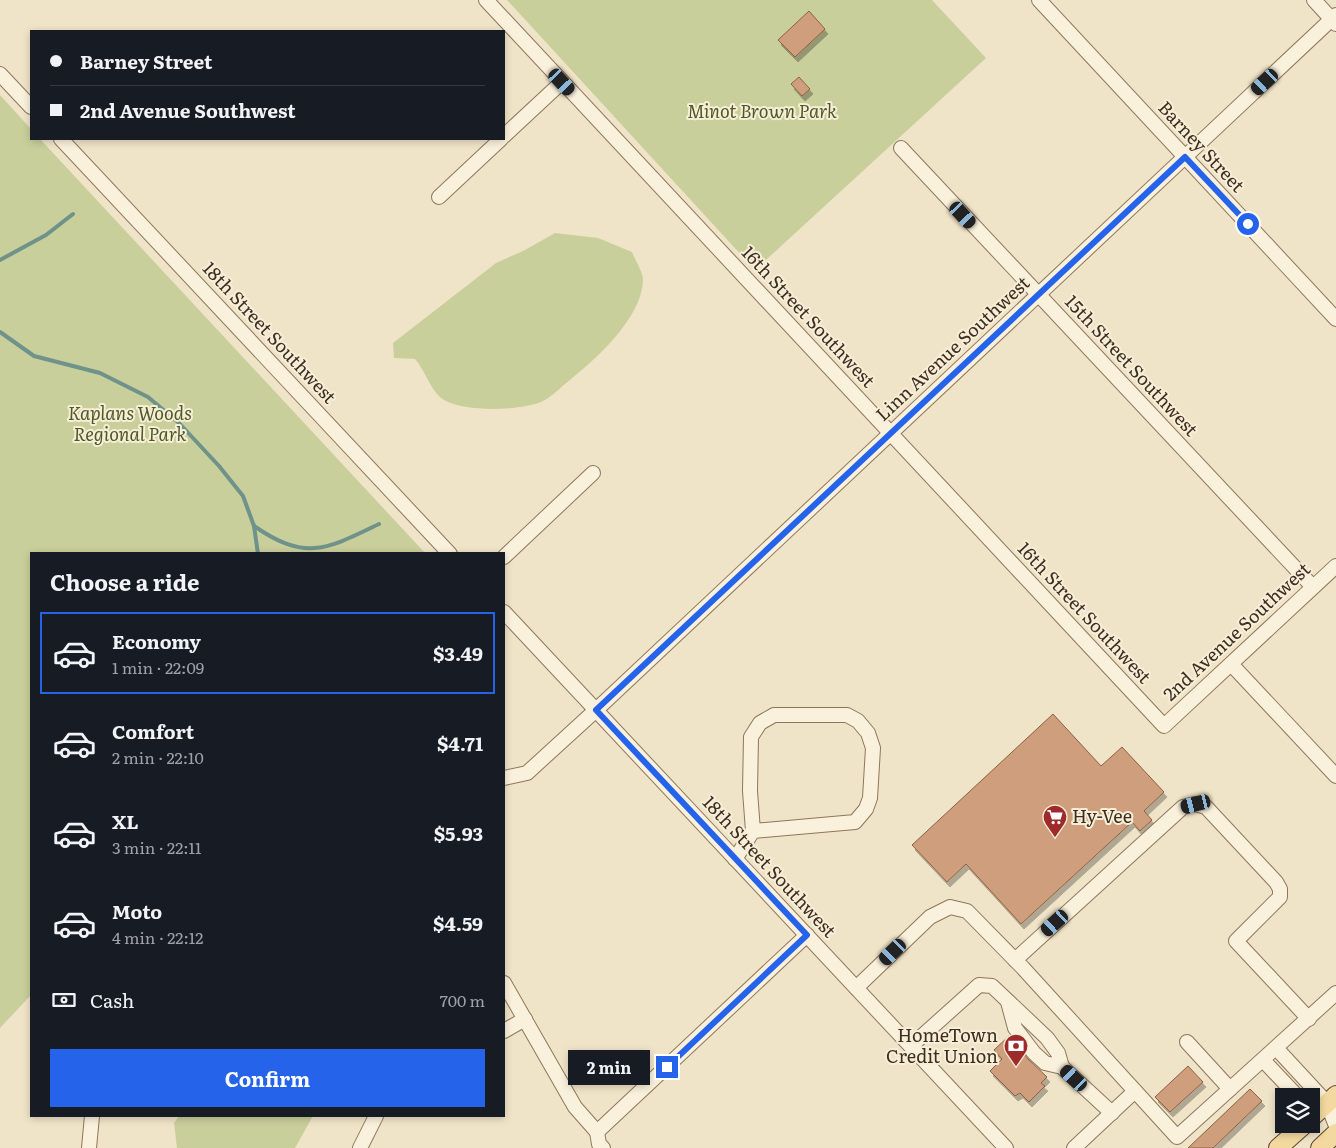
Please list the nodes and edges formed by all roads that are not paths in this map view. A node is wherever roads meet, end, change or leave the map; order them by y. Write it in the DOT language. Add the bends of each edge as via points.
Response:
graph roads {
  1 [pos="486,0"];
  2 [pos="1039,0"];
  3 [pos="1314,0"];
  4 [pos="1335,19"];
  5 [pos="0,74"];
  6 [pos="562,82"];
  7 [pos="30,106"];
  8 [pos="505,135"];
  9 [pos="62,140"];
  10 [pos="500,140"];
  11 [pos="900,148"];
  12 [pos="1185,157"];
  13 [pos="439,197"];
  14 [pos="1038,295"];
  15 [pos="1336,319"];
  16 [pos="891,433"];
  17 [pos="593,473"];
  18 [pos="448,552"];
  19 [pos="505,556"];
  20 [pos="1336,566"];
  21 [pos="1313,587"];
  22 [pos="505,613"];
  23 [pos="1231,664"];
  24 [pos="596,710"];
  25 [pos="1164,726"];
  26 [pos="1336,776"];
  27 [pos="505,778"];
  28 [pos="753,831"];
  29 [pos="735,859"];
  30 [pos="807,935"];
  31 [pos="1015,960"];
  32 [pos="505,984"];
  33 [pos="856,988"];
  34 [pos="1336,993"];
  35 [pos="1008,1002"];
  36 [pos="1309,1019"];
  37 [pos="525,1020"];
  38 [pos="505,1030"];
  39 [pos="1187,1042"];
  40 [pos="911,1046"];
  41 [pos="1276,1050"];
  42 [pos="1263,1060"];
  43 [pos="1062,1067"];
  44 [pos="1289,1088"];
  45 [pos="1302,1088"];
  46 [pos="1230,1089"];
  47 [pos="1134,1091"];
  48 [pos="1112,1113"];
  49 [pos="1320,1114"];
  50 [pos="92,1117"];
  51 [pos="376,1117"];
  52 [pos="1336,1130"];
  53 [pos="1294,1133"];
  54 [pos="599,1143"];
  55 [pos="89,1148"];
  56 [pos="360,1148"];
  57 [pos="1006,1148"];
  58 [pos="1074,1148"];
  59 [pos="1278,1148"];
  60 [pos="1320,1148"];
  1 -- 6 [label="street, 16th Street Southwest"];
  2 -- 12 [label="street, Barney Street"];
  3 -- 4 [label="street"];
  4 -- 12 [label="street, Linn Avenue Southwest"];
  5 -- 7 [label="street"];
  6 -- 8 [label="street"];
  6 -- 16 [label="street, 16th Street Southwest"];
  9 -- 18 [label="street, 18th Street Southwest"];
  10 -- 13 [label="street"];
  11 -- 14 [label="street, 15th Street Southwest"];
  12 -- 14 [label="street, Linn Avenue Southwest"];
  12 -- 15 [label="street, Barney Street"];
  14 -- 16 [label="street, Linn Avenue Southwest"];
  14 -- 21 [label="street, 15th Street Southwest"];
  16 -- 24 [label="street, Linn Avenue Southwest"];
  16 -- 25 [label="street, 16th Street Southwest"];
  17 -- 19 [label="street"];
  20 -- 21 [label="street, 2nd Avenue Southwest"];
  21 -- 23 [label="street, 2nd Avenue Southwest"];
  22 -- 24 [label="street, 18th Street Southwest"];
  23 -- 25 [label="street, 2nd Avenue Southwest"];
  23 -- 26 [label="street"];
  24 -- 27 [label="street, Linn Avenue Southwest" via="527,773"];
  24 -- 29 [label="street, 18th Street Southwest"];
  28 -- 28 [label="street" via="750,791 752,737 760,723 774,715 805,714 847,715 858,721 868,733 873,748 870,798 866,810 856,822"];
  28 -- 29 [label="street"];
  29 -- 30 [label="street, 18th Street Southwest"];
  30 -- 33 [label="street, 18th Street Southwest"];
  30 -- 54 [label="street"];
  31 -- 33 [label="street" via="975,917 967,911 950,907 930,917"];
  31 -- 36 [label="street" via="1183,807 1196,804 1206,807 1280,889 1280,897 1236,941"];
  31 -- 47 [label="street"];
  32 -- 37 [label="street"];
  33 -- 40 [label="street, 18th Street Southwest"];
  34 -- 36 [label="street"];
  35 -- 40 [label="street" via="992,986 979,984"];
  35 -- 43 [label="street" via="1047,1038 1058,1053"];
  35 -- 43 [label="street" via="1015,1028 1034,1053 1046,1063"];
  36 -- 41 [label="street"];
  37 -- 38 [label="street"];
  37 -- 54 [label="street"];
  39 -- 46 [label="street"];
  40 -- 57 [label="street, 18th Street Southwest"];
  41 -- 42 [label="street"];
  41 -- 45 [label="street"];
  42 -- 44 [label="street"];
  42 -- 46 [label="street"];
  43 -- 48 [label="street"];
  46 -- 47 [label="street" via="1177,1138"];
  47 -- 48 [label="street"];
  48 -- 58 [label="street"];
  49 -- 52 [label="street"];
  50 -- 55 [label="street"];
  51 -- 56 [label="street"];
  52 -- 60 [label="main road"];
  53 -- 59 [label="main road"];
}
